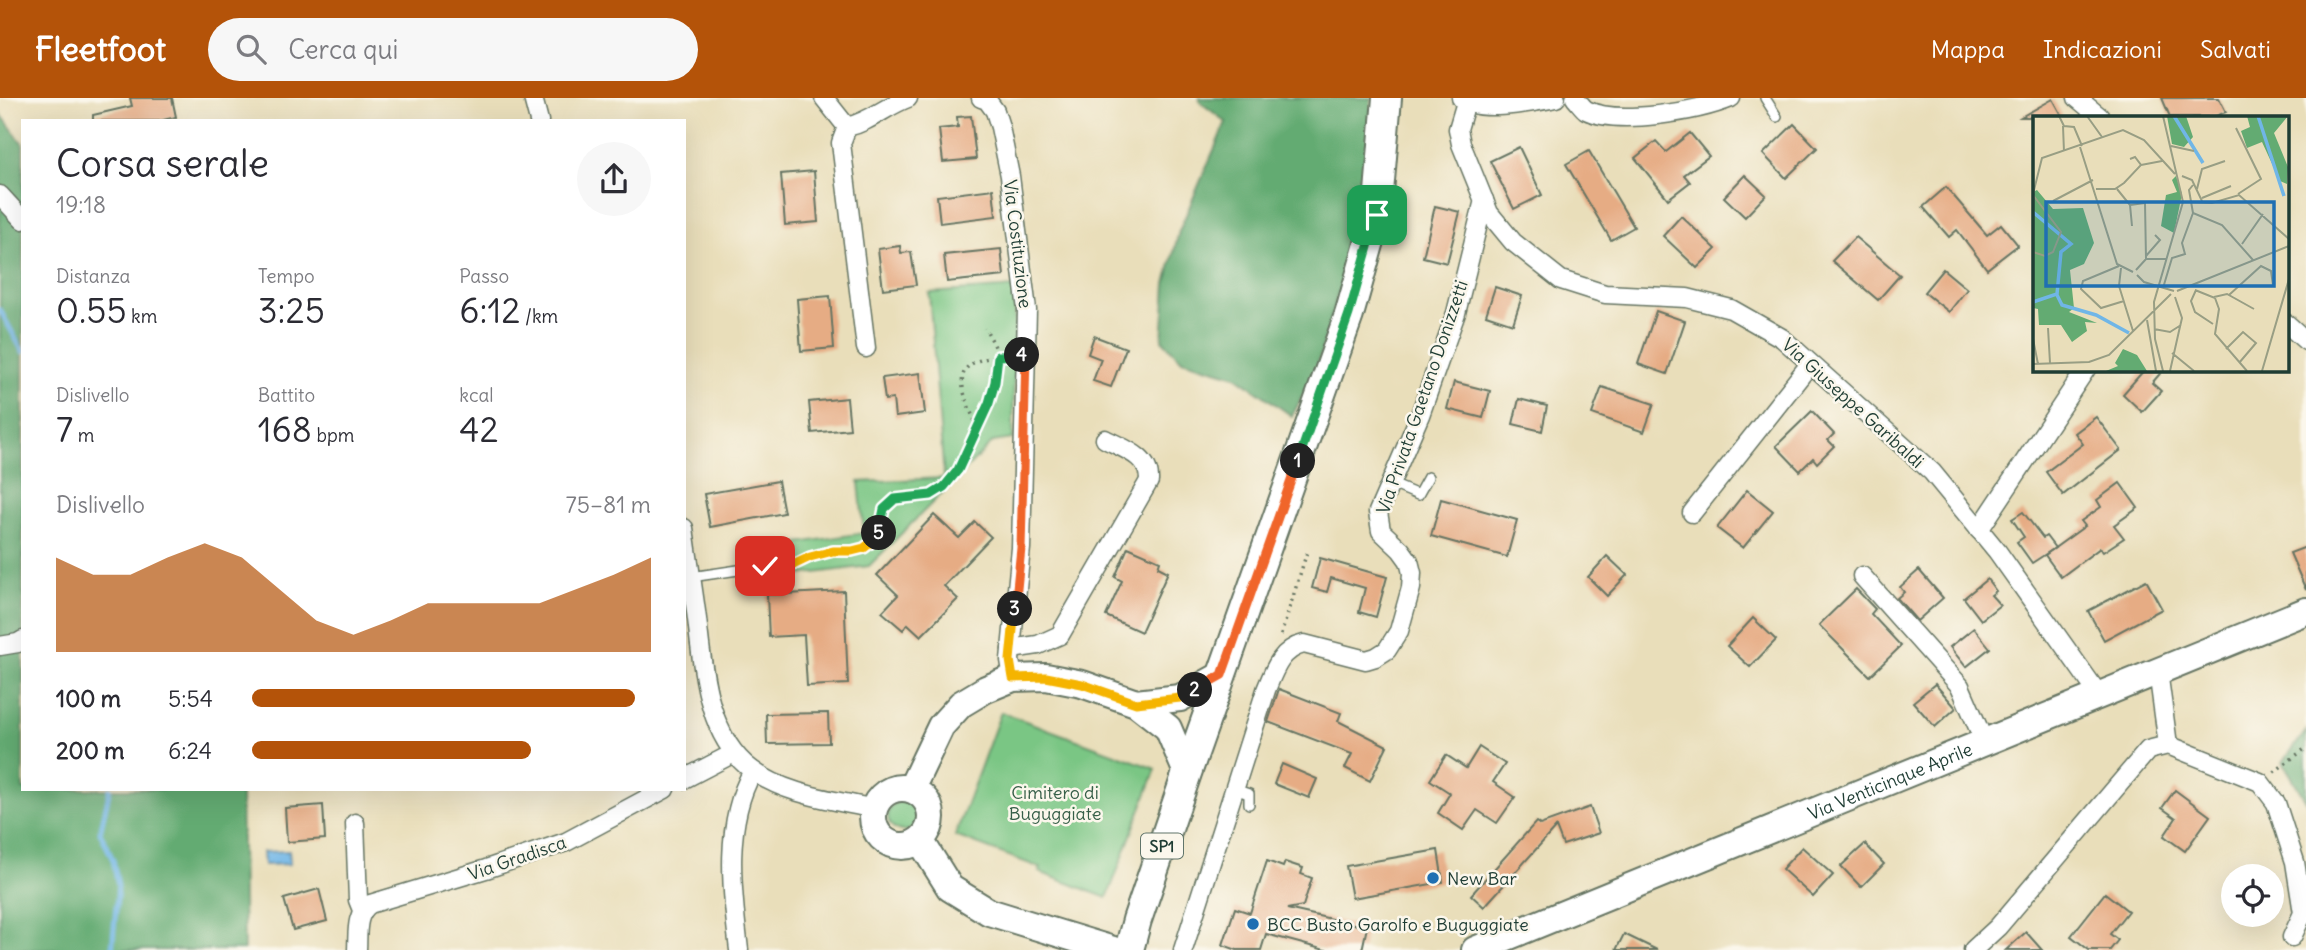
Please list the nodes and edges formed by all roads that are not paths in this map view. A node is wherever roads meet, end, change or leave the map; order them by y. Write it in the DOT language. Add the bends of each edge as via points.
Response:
graph roads {
  1 [pos="533,98"];
  2 [pos="824,98"];
  3 [pos="908,98"];
  4 [pos="981,98"];
  5 [pos="1387,98"];
  6 [pos="1554,98"];
  7 [pos="1576,98"];
  8 [pos="1731,98"];
  9 [pos="1765,98"];
  10 [pos="2077,98"];
  11 [pos="1464,100"];
  12 [pos="2099,116"];
  13 [pos="1777,117"];
  14 [pos="538,119"];
  15 [pos="848,127"];
  16 [pos="0,194"];
  17 [pos="1484,200"];
  18 [pos="21,218"];
  19 [pos="2288,325"];
  20 [pos="2306,341"];
  21 [pos="866,348"];
  22 [pos="1810,364"];
  23 [pos="2085,371"];
  24 [pos="1104,439"];
  25 [pos="1428,477"];
  26 [pos="1392,484"];
  27 [pos="1692,513"];
  28 [pos="1979,530"];
  29 [pos="686,542"];
  30 [pos="765,566"];
  31 [pos="1862,576"];
  32 [pos="691,577"];
  33 [pos="2306,611"];
  34 [pos="21,641"];
  35 [pos="0,646"];
  36 [pos="1011,649"];
  37 [pos="2158,671"];
  38 [pos="1222,675"];
  39 [pos="1013,678"];
  40 [pos="2099,695"];
  41 [pos="1136,703"];
  42 [pos="1984,741"];
  43 [pos="2168,745"];
  44 [pos="734,753"];
  45 [pos="753,771"];
  46 [pos="1187,773"];
  47 [pos="686,778"];
  48 [pos="911,789"];
  49 [pos="1234,789"];
  50 [pos="661,791"];
  51 [pos="1249,804"];
  52 [pos="874,809"];
  53 [pos="355,823"];
  54 [pos="920,840"];
  55 [pos="362,910"];
  56 [pos="2292,937"];
  57 [pos="1489,947"];
  58 [pos="356,950"];
  59 [pos="739,950"];
  60 [pos="1113,950"];
  61 [pos="1129,950"];
  62 [pos="1183,950"];
  63 [pos="1973,950"];
  1 -- 14 [label="street"];
  2 -- 15 [label="street"];
  3 -- 15 [label="street" via="863,124"];
  4 -- 36 [label="street, Via Costituzione" via="995,111 1010,176 1027,310 1021,548"];
  5 -- 38 [label="main road, SP1" via="1377,215 1349,314"];
  6 -- 11 [label="street" via="1482,107"];
  7 -- 8 [label="street" via="1585,109 1604,115 1643,117"];
  9 -- 13 [label="lane"];
  10 -- 12 [label="street"];
  11 -- 17 [label="street, Via Giuseppe Garibaldi" via="1458,129 1461,144"];
  15 -- 21 [label="street" via="841,143"];
  16 -- 18 [label="street"];
  17 -- 22 [label="street, Via Giuseppe Garibaldi" via="1513,243 1561,280 1605,294 1687,298 1731,309 1782,338"];
  17 -- 26 [label="street, Via Privata Gaetano Donizzetti" via="1456,313"];
  19 -- 20 [label="street"];
  22 -- 27 [label="street"];
  22 -- 28 [label="street, Via Giuseppe Garibaldi" via="1932,472"];
  23 -- 28 [label="street"];
  24 -- 36 [label="street" via="1143,459 1149,481 1060,635 1038,645"];
  25 -- 26 [label="lane" via="1418,495"];
  26 -- 49 [label="street, Via Privata Gaetano Donizzetti" via="1378,522 1409,561 1412,573 1399,631 1387,650 1366,660 1304,644 1286,653 1276,665"];
  28 -- 40 [label="street, Via Giuseppe Garibaldi"];
  29 -- 32 [label="street"];
  30 -- 32 [label="lane"];
  31 -- 42 [label="street" via="1960,686"];
  32 -- 44 [label="street" via="710,701"];
  33 -- 37 [label="main road, Via Venticinque Aprile"];
  34 -- 35 [label="street"];
  36 -- 39 [label="street, Via Costituzione"];
  37 -- 40 [label="main road, Via Venticinque Aprile"];
  37 -- 43 [label="street"];
  38 -- 41 [label="main road" via="1180,698"];
  38 -- 46 [label="main road, SP1"];
  39 -- 41 [label="main road" via="1046,677 1082,684"];
  39 -- 48 [label="main road" via="961,704 942,726"];
  40 -- 42 [label="main road, Via Venticinque Aprile"];
  41 -- 46 [label="main road" via="1168,728"];
  42 -- 57 [label="main road, Via Venticinque Aprile"];
  43 -- 56 [label="street" via="2260,782 2276,803 2295,862 2303,913"];
  43 -- 63 [label="street" via="2148,750 1998,927"];
  44 -- 45 [label="street"];
  44 -- 47 [label="street"];
  45 -- 52 [label="street" via="778,784"];
  45 -- 59 [label="street" via="743,787 735,827 732,888"];
  46 -- 61 [label="main road, SP1"];
  48 -- 52 [label="main road" via="884,794"];
  48 -- 54 [label="main road" via="926,799 931,816"];
  49 -- 51 [label="lane" via="1249,794"];
  49 -- 62 [label="street" via="1222,847"];
  50 -- 55 [label="street, Via Gradisca" via="566,842"];
  52 -- 54 [label="main road" via="875,827 886,841 904,846"];
  53 -- 55 [label="street"];
  54 -- 60 [label="main road" via="950,888 989,912"];
  55 -- 58 [label="street"];
}
